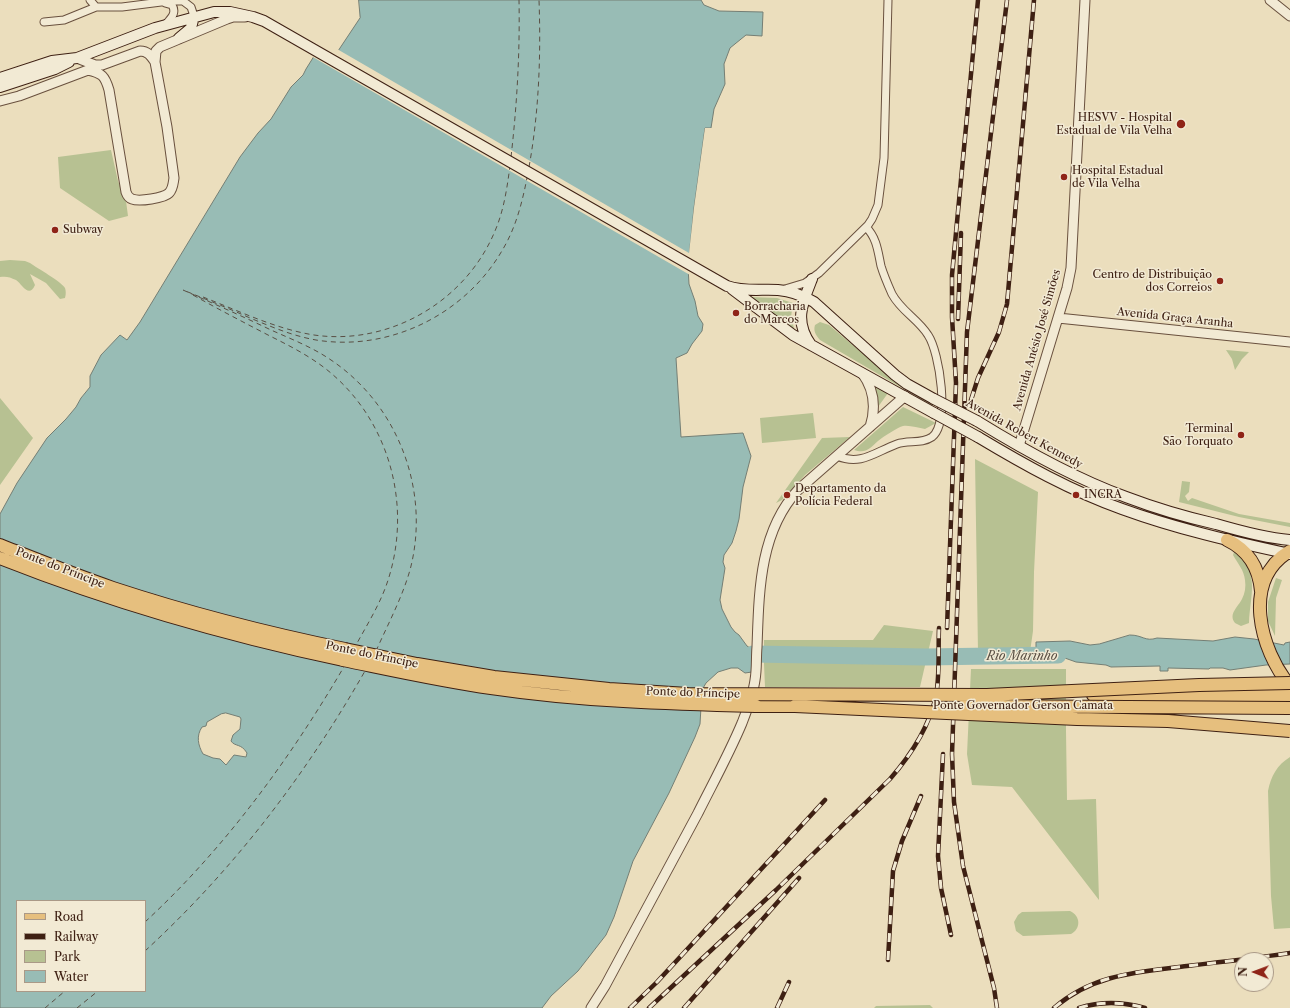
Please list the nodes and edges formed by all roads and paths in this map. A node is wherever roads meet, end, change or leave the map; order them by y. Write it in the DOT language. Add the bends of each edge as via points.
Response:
graph roads {
  1 [pos="90,0"];
  2 [pos="888,0"];
  3 [pos="1085,0"];
  4 [pos="1270,0"];
  5 [pos="154,3"];
  6 [pos="96,7"];
  7 [pos="194,16"];
  8 [pos="1290,16"];
  9 [pos="253,17"];
  10 [pos="44,22"];
  11 [pos="166,24"];
  12 [pos="179,38"];
  13 [pos="77,58"];
  14 [pos="155,62"];
  15 [pos="0,78"];
  16 [pos="0,87"];
  17 [pos="0,101"];
  18 [pos="866,227"];
  19 [pos="812,279"];
  20 [pos="727,286"];
  21 [pos="777,290"];
  22 [pos="805,297"];
  23 [pos="1058,318"];
  24 [pos="1290,342"];
  25 [pos="811,345"];
  26 [pos="861,372"];
  27 [pos="904,396"];
  28 [pos="869,427"];
  29 [pos="1019,446"];
  30 [pos="837,456"];
  31 [pos="1227,540"];
  32 [pos="1290,540"];
  33 [pos="0,545"];
  34 [pos="1289,553"];
  35 [pos="0,558"];
  36 [pos="1261,592"];
  37 [pos="1289,683"];
  38 [pos="987,695"];
  39 [pos="1290,696"];
  40 [pos="756,700"];
  41 [pos="795,706"];
  42 [pos="1290,708"];
  43 [pos="1290,731"];
  44 [pos="591,1008"];
  1 -- 6 [label="street"];
  2 -- 18 [label="street" via="883,169 878,205"];
  3 -- 23 [label="street, Avenida Anésio José Simões" via="1072,256 1068,283"];
  4 -- 8 [label="street"];
  5 -- 6 [label="street"];
  5 -- 7 [label="street" via="183,1 191,7"];
  5 -- 11 [label="street" via="172,4 174,15"];
  6 -- 10 [label="street" via="64,20"];
  7 -- 9 [label="main road" via="230,12"];
  7 -- 11 [label="main road"];
  7 -- 12 [label="main road" via="191,28"];
  9 -- 12 [label="street" via="227,19"];
  9 -- 20 [label="main road"];
  11 -- 13 [label="main road"];
  12 -- 14 [label="street" via="157,49"];
  13 -- 14 [label="street" via="102,65 144,51 150,54"];
  13 -- 15 [label="main road" via="52,61"];
  13 -- 16 [label="main road" via="55,69"];
  14 -- 17 [label="street" via="174,178 170,192 163,197 131,199 126,192 108,90 105,78 96,71 88,70"];
  18 -- 19 [label="street"];
  18 -- 30 [label="street" via="873,236 884,278 894,298 924,328 935,347 940,378 940,423 937,431 926,440 903,442 859,460"];
  19 -- 21 [label="street" via="797,286"];
  19 -- 22 [label="main road"];
  20 -- 21 [label="main road, Avenida Robert Kennedy"];
  20 -- 25 [label="main road" via="788,332"];
  21 -- 22 [label="main road, Avenida Robert Kennedy"];
  22 -- 25 [label="main road" via="801,309 801,322 804,334"];
  22 -- 29 [label="main road, Avenida Robert Kennedy, bridge" via="822,308 895,375"];
  23 -- 24 [label="street, Avenida Graça Aranha"];
  23 -- 29 [label="street, Avenida Anésio José Simões"];
  25 -- 26 [label="main road"];
  26 -- 27 [label="main road"];
  26 -- 28 [label="street" via="869,385 873,399 873,414"];
  27 -- 28 [label="street"];
  27 -- 31 [label="main road, bridge" via="1022,462 1095,498 1121,509"];
  28 -- 30 [label="street"];
  29 -- 32 [label="main road, Avenida Robert Kennedy" via="1075,476 1125,497 1209,523"];
  30 -- 44 [label="street" via="791,498 776,521 763,569 755,681 750,702 717,776"];
  31 -- 34 [label="main road"];
  31 -- 36 [label="main road" via="1241,548 1252,561 1259,576"];
  33 -- 40 [label="main road, Ponte do Príncipe, bridge" via="76,575 184,610 274,633 418,664 508,679"];
  34 -- 36 [label="main road" via="1271,569"];
  35 -- 40 [label="main road, Ponte do Príncipe, bridge" via="110,598 182,620 272,644 416,675 507,690 608,700 687,704"];
  36 -- 37 [label="main road" via="1260,613 1264,635 1272,658"];
  37 -- 38 [label="main road, bridge"];
  38 -- 39 [label="main road, Ponte Governador Gerson Camata, bridge"];
  38 -- 40 [label="main road, Ponte Governador Gerson Camata, bridge"];
  40 -- 41 [label="main road, Ponte Governador Gerson Camata"];
  41 -- 42 [label="main road, Ponte Governador Gerson Camata, bridge"];
  41 -- 43 [label="main road, bridge" via="1168,721"];
}
